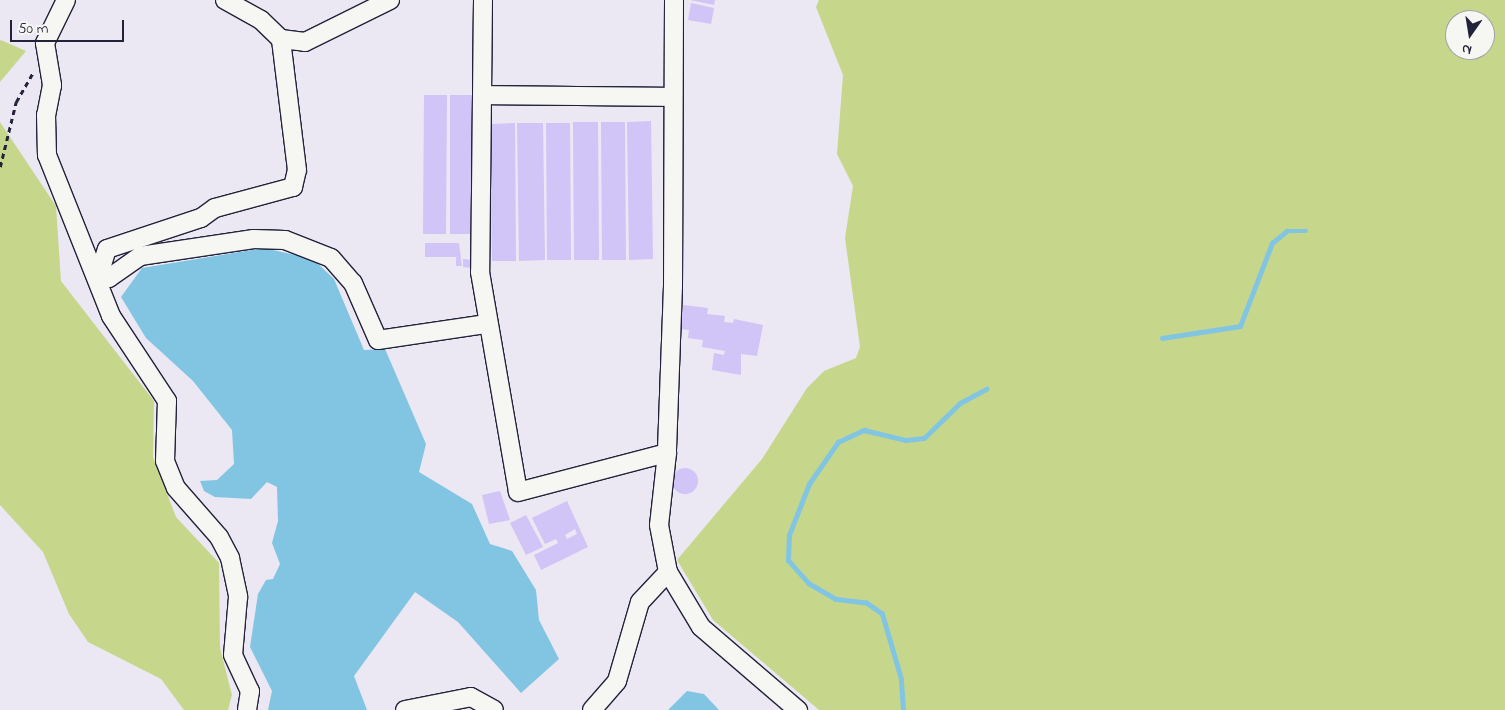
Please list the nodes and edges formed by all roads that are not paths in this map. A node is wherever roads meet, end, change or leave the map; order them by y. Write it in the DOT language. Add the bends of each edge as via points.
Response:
graph roads {
  1 [pos="66,0"];
  2 [pos="225,0"];
  3 [pos="390,0"];
  4 [pos="483,0"];
  5 [pos="674,0"];
  6 [pos="281,39"];
  7 [pos="483,95"];
  8 [pos="672,97"];
  9 [pos="98,278"];
  10 [pos="487,324"];
  11 [pos="667,453"];
  12 [pos="668,572"];
  13 [pos="247,710"];
  14 [pos="405,710"];
  15 [pos="494,710"];
  16 [pos="592,710"];
  17 [pos="798,710"];
  1 -- 9 [label="street" via="45,43 52,85 46,115 47,155 85,258"];
  2 -- 6 [label="street" via="261,20"];
  3 -- 6 [label="street" via="306,42"];
  4 -- 7 [label="street"];
  5 -- 8 [label="street"];
  6 -- 9 [label="street" via="297,170 293,186 215,208 201,218 107,249"];
  7 -- 8 [label="street"];
  7 -- 10 [label="street" via="480,272"];
  8 -- 11 [label="street" via="673,286"];
  9 -- 10 [label="street" via="109,278 140,256 284,240 332,258 353,283 378,340"];
  9 -- 13 [label="street" via="111,316 167,400 165,461 176,488 219,537 230,558 238,597 233,655 250,691"];
  10 -- 11 [label="street" via="518,492"];
  11 -- 12 [label="street" via="659,525"];
  12 -- 16 [label="street" via="640,602 617,681"];
  12 -- 17 [label="street" via="701,627"];
  14 -- 15 [label="street" via="471,697"];
}
